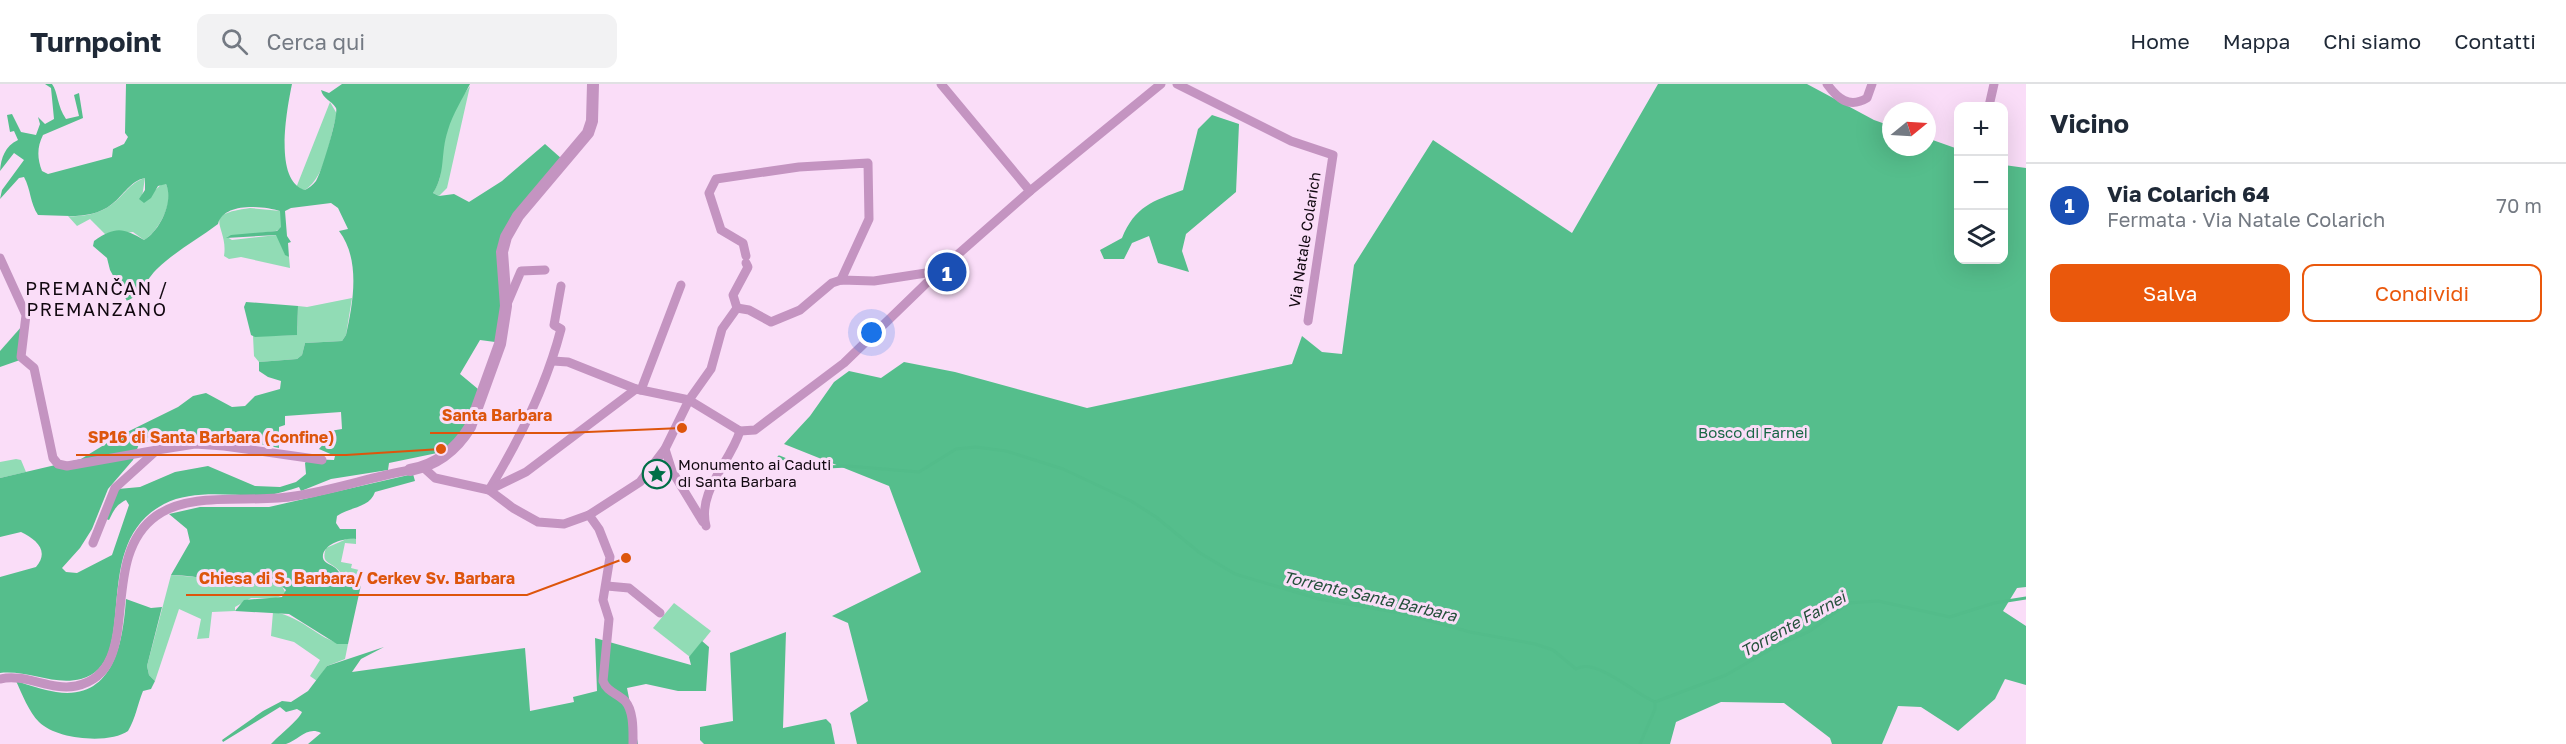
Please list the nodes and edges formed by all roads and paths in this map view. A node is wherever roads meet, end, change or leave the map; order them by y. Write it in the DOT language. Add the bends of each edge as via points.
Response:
graph roads {
  1 [pos="593,84"];
  2 [pos="941,84"];
  3 [pos="1161,84"];
  4 [pos="1177,84"];
  5 [pos="1827,84"];
  6 [pos="1872,84"];
  7 [pos="1994,84"];
  8 [pos="1990,102"];
  9 [pos="1030,191"];
  10 [pos="0,258"];
  11 [pos="545,270"];
  12 [pos="939,271"];
  13 [pos="840,279"];
  14 [pos="681,285"];
  15 [pos="561,286"];
  16 [pos="506,306"];
  17 [pos="737,308"];
  18 [pos="1308,321"];
  19 [pos="553,361"];
  20 [pos="638,389"];
  21 [pos="689,400"];
  22 [pos="740,431"];
  23 [pos="665,449"];
  24 [pos="158,450"];
  25 [pos="322,460"];
  26 [pos="424,468"];
  27 [pos="410,470"];
  28 [pos="489,490"];
  29 [pos="589,516"];
  30 [pos="93,543"];
  31 [pos="607,586"];
  32 [pos="660,613"];
  33 [pos="0,679"];
  34 [pos="633,744"];
  1 -- 16 [label="street" via="588,133 518,216 506,237 502,252"];
  2 -- 9 [label="street"];
  3 -- 9 [label="street"];
  4 -- 18 [label="street, Via Natale Colarich" via="1291,141 1333,155"];
  5 -- 6 [label="street" via="1837,98 1852,102 1867,98"];
  7 -- 8 [label="street"];
  9 -- 12 [label="street"];
  10 -- 24 [label="street" via="26,315 21,357 34,368 53,458 58,464 67,465"];
  11 -- 16 [label="street" via="521,271"];
  12 -- 13 [label="street" via="874,281"];
  12 -- 22 [label="street" via="811,390 755,430"];
  13 -- 17 [label="street" via="800,310 780,320 771,322"];
  13 -- 17 [label="street" via="869,219 868,163 799,167 716,180 709,193 721,230 743,243 748,267 733,295"];
  14 -- 20 [label="street"];
  15 -- 19 [label="street" via="554,324 561,329"];
  16 -- 26 [label="street" via="505,340 470,427 455,447"];
  17 -- 21 [label="street" via="722,329 711,369"];
  19 -- 20 [label="street" via="568,362"];
  19 -- 28 [label="street" via="515,448"];
  20 -- 21 [label="street"];
  20 -- 28 [label="street" via="526,472"];
  21 -- 22 [label="street"];
  21 -- 23 [label="street"];
  22 -- 23 [label="street" via="710,490 706,526 677,479"];
  23 -- 29 [label="street" via="640,482"];
  24 -- 25 [label="street" via="195,444"];
  24 -- 30 [label="street" via="115,488"];
  26 -- 27 [label="street"];
  26 -- 28 [label="street" via="435,478"];
  27 -- 33 [label="street" via="296,496 205,501 170,508 146,525 130,549 122,581 116,643 106,668 88,682 62,687 20,677"];
  28 -- 29 [label="street" via="538,522 564,524"];
  29 -- 31 [label="street" via="609,549"];
  31 -- 32 [label="street" via="629,588"];
  31 -- 34 [label="street" via="603,600 609,619 603,681 629,707"];
}
